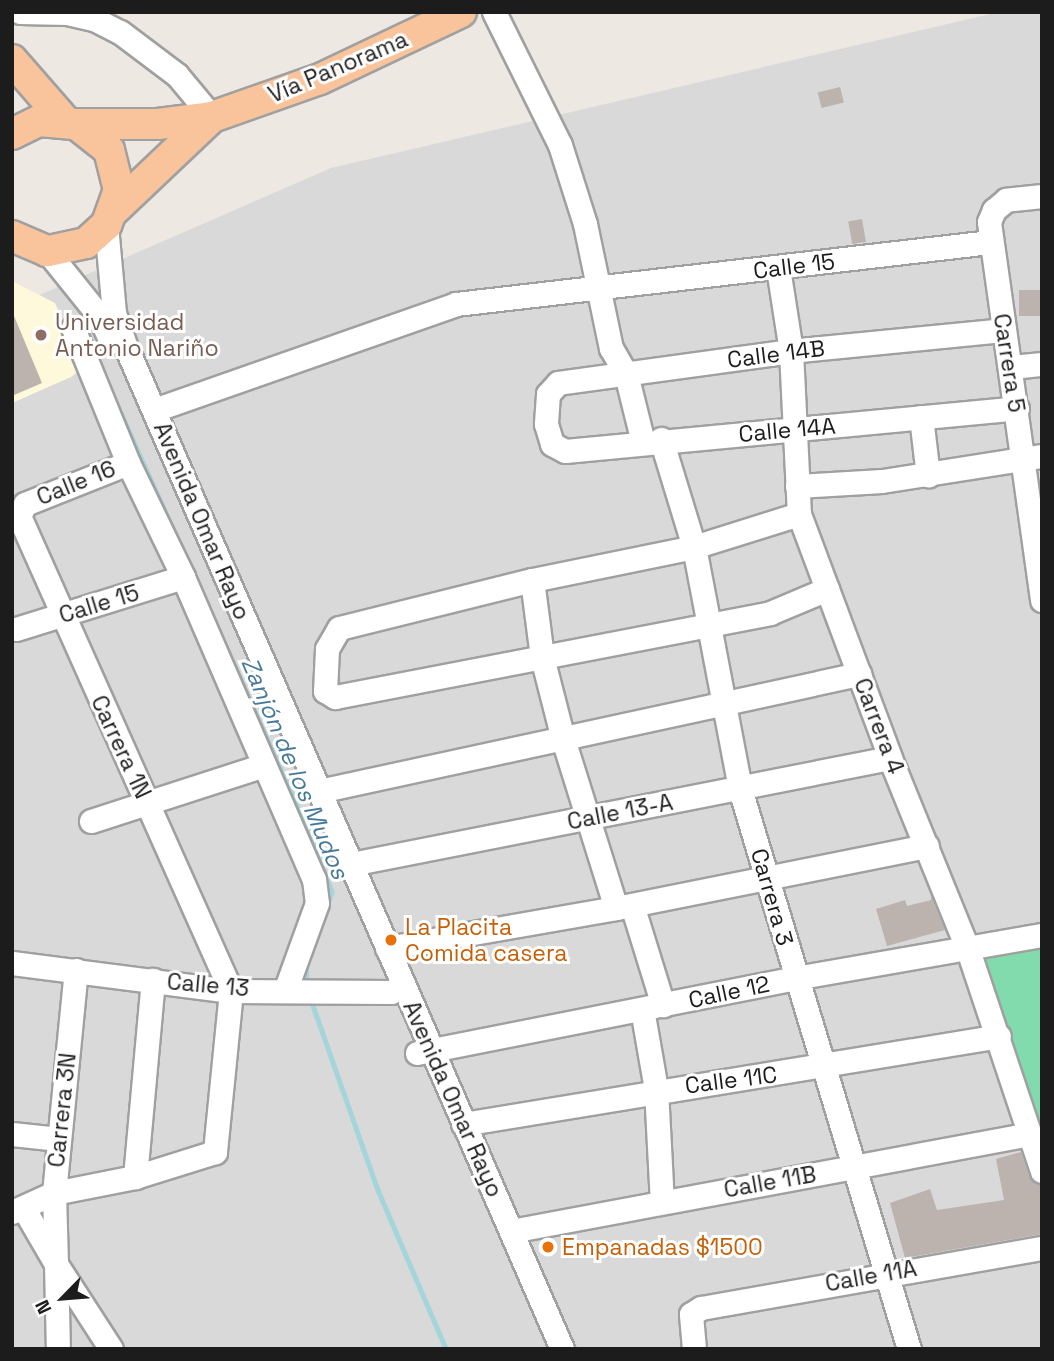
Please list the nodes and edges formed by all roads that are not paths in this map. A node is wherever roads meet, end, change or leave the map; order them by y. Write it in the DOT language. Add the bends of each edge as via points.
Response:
graph roads {
  1 [pos="19,12"];
  2 [pos="461,12"];
  3 [pos="494,12"];
  4 [pos="12,60"];
  5 [pos="212,117"];
  6 [pos="71,122"];
  7 [pos="12,135"];
  8 [pos="1042,196"];
  9 [pos="110,218"];
  10 [pos="990,242"];
  11 [pos="24,244"];
  12 [pos="778,268"];
  13 [pos="598,288"];
  14 [pos="73,328"];
  15 [pos="1004,330"];
  16 [pos="791,351"];
  17 [pos="1042,364"];
  18 [pos="1013,367"];
  19 [pos="626,374"];
  20 [pos="1017,408"];
  21 [pos="153,410"];
  22 [pos="921,417"];
  23 [pos="794,430"];
  24 [pos="652,441"];
  25 [pos="558,449"];
  26 [pos="1034,457"];
  27 [pos="128,463"];
  28 [pos="928,476"];
  29 [pos="797,486"];
  30 [pos="25,504"];
  31 [pos="1037,511"];
  32 [pos="799,513"];
  33 [pos="694,547"];
  34 [pos="183,578"];
  35 [pos="532,580"];
  36 [pos="827,589"];
  37 [pos="1041,594"];
  38 [pos="1042,600"];
  39 [pos="60,616"];
  40 [pos="707,626"];
  41 [pos="16,629"];
  42 [pos="542,657"];
  43 [pos="859,674"];
  44 [pos="724,704"];
  45 [pos="563,739"];
  46 [pos="890,758"];
  47 [pos="264,765"];
  48 [pos="740,789"];
  49 [pos="319,791"];
  50 [pos="146,801"];
  51 [pos="588,818"];
  52 [pos="91,821"];
  53 [pos="927,846"];
  54 [pos="351,864"];
  55 [pos="766,878"];
  56 [pos="624,907"];
  57 [pos="1042,935"];
  58 [pos="387,948"];
  59 [pos="968,950"];
  60 [pos="12,963"];
  61 [pos="76,970"];
  62 [pos="795,978"];
  63 [pos="153,981"];
  64 [pos="303,989"];
  65 [pos="397,989"];
  66 [pos="231,991"];
  67 [pos="653,1007"];
  68 [pos="999,1036"];
  69 [pos="424,1050"];
  70 [pos="824,1068"];
  71 [pos="656,1089"];
  72 [pos="463,1124"];
  73 [pos="1030,1133"];
  74 [pos="12,1134"];
  75 [pos="59,1139"];
  76 [pos="855,1167"];
  77 [pos="1042,1171"];
  78 [pos="135,1177"];
  79 [pos="54,1193"];
  80 [pos="662,1202"];
  81 [pos="18,1211"];
  82 [pos="511,1231"];
  83 [pos="1042,1248"];
  84 [pos="56,1264"];
  85 [pos="887,1273"];
  86 [pos="58,1349"];
  87 [pos="111,1349"];
  88 [pos="548,1349"];
  89 [pos="562,1349"];
  90 [pos="694,1349"];
  91 [pos="909,1349"];
  1 -- 5 [label="street" via="67,13 120,32 177,75"];
  2 -- 5 [label="main road, Vía Panorama" via="320,79"];
  3 -- 13 [label="street, Carrera 3" via="560,145 585,224"];
  4 -- 6 [label="main road"];
  5 -- 6 [label="main road, Vía Panorama" via="158,124"];
  5 -- 9 [label="main road, Vía Panorama"];
  6 -- 7 [label="main road, Vía Panorama" via="40,121"];
  6 -- 9 [label="main road" via="94,134 117,169"];
  8 -- 10 [label="street, Carrera 5" via="1006,200 994,210"];
  9 -- 11 [label="main road, Vía Panorama" via="86,243"];
  9 -- 21 [label="street, Avenida Omar Rayo" via="114,313"];
  10 -- 12 [label="street, Calle 15"];
  10 -- 15 [label="street, Carrera 5"];
  11 -- 65 [label="street, Avenida Omar Rayo" via="100,317"];
  12 -- 13 [label="street, Calle 15"];
  12 -- 16 [label="street, Carrera 4"];
  13 -- 19 [label="street, Carrera 3" via="611,348"];
  13 -- 21 [label="street, Calle 15" via="456,304"];
  14 -- 27 [label="street"];
  15 -- 16 [label="street, Calle 14B"];
  15 -- 18 [label="street, Carrera 5"];
  16 -- 19 [label="street, Calle 14B"];
  16 -- 23 [label="street, Carrera 4"];
  17 -- 18 [label="street"];
  18 -- 20 [label="street, Carrera 5"];
  19 -- 24 [label="street, Carrera 3"];
  19 -- 25 [label="street, Calle 14B" via="558,383 551,388 546,424"];
  20 -- 22 [label="street, Calle 14A"];
  20 -- 26 [label="street, Carrera 5"];
  21 -- 49 [label="street, Avenida Omar Rayo"];
  22 -- 23 [label="street, Calle 14A"];
  22 -- 28 [label="street"];
  23 -- 24 [label="street, Calle 14A"];
  23 -- 29 [label="street, Carrera 4"];
  24 -- 25 [label="street, Calle 14A"];
  24 -- 33 [label="street, Carrera 3"];
  26 -- 28 [label="street"];
  26 -- 31 [label="street, Carrera 5"];
  27 -- 30 [label="street, Calle 16"];
  27 -- 34 [label="street"];
  28 -- 29 [label="street"];
  29 -- 32 [label="street, Carrera 4"];
  30 -- 39 [label="street, Carrera 1N" via="20,526"];
  31 -- 37 [label="street, Carrera 5"];
  32 -- 33 [label="street"];
  32 -- 36 [label="street, Carrera 4"];
  33 -- 35 [label="street"];
  33 -- 40 [label="street, Carrera 3"];
  34 -- 39 [label="street, Calle 15"];
  34 -- 47 [label="street"];
  35 -- 42 [label="street"];
  35 -- 42 [label="street" via="339,628 327,649 323,681 325,691 335,697"];
  36 -- 40 [label="street" via="771,613"];
  36 -- 43 [label="street, Carrera 4"];
  37 -- 38 [label="street, Carrera 5"];
  39 -- 41 [label="street, Calle 15"];
  39 -- 50 [label="street, Carrera 1N"];
  40 -- 42 [label="street"];
  40 -- 44 [label="street, Carrera 3"];
  42 -- 45 [label="street"];
  43 -- 44 [label="street"];
  43 -- 46 [label="street, Carrera 4"];
  44 -- 45 [label="street"];
  44 -- 48 [label="street, Carrera 3"];
  45 -- 49 [label="street"];
  45 -- 51 [label="street"];
  46 -- 48 [label="street, Calle 13-A"];
  46 -- 53 [label="street, Carrera 4"];
  47 -- 50 [label="street"];
  47 -- 64 [label="street" via="318,892"];
  48 -- 51 [label="street, Calle 13-A"];
  48 -- 55 [label="street, Carrera 3"];
  49 -- 54 [label="street, Avenida Omar Rayo"];
  50 -- 52 [label="street"];
  50 -- 66 [label="street, Carrera 1N"];
  51 -- 54 [label="street, Calle 13-A"];
  51 -- 56 [label="street"];
  53 -- 55 [label="street"];
  53 -- 59 [label="street, Carrera 4"];
  54 -- 58 [label="street, Avenida Omar Rayo"];
  55 -- 56 [label="street"];
  55 -- 62 [label="street, Carrera 3"];
  56 -- 58 [label="street"];
  56 -- 67 [label="street"];
  57 -- 59 [label="street, Calle 12"];
  58 -- 65 [label="street, Avenida Omar Rayo"];
  59 -- 62 [label="street, Calle 12"];
  59 -- 68 [label="street, Carrera 4"];
  60 -- 61 [label="street, Calle 13"];
  61 -- 63 [label="street, Calle 13"];
  61 -- 75 [label="street, Carrera 3N"];
  62 -- 67 [label="street, Calle 12"];
  62 -- 70 [label="street, Carrera 3"];
  63 -- 66 [label="street, Calle 13"];
  63 -- 78 [label="street"];
  64 -- 65 [label="street, Calle 13"];
  64 -- 66 [label="street, Calle 13"];
  65 -- 69 [label="street, Avenida Omar Rayo"];
  66 -- 78 [label="street" via="215,1152"];
  67 -- 69 [label="street, Calle 12"];
  67 -- 71 [label="street"];
  68 -- 70 [label="street, Calle 11C"];
  68 -- 73 [label="street, Carrera 4"];
  69 -- 72 [label="street, Avenida Omar Rayo"];
  69 -- 88 [label="street, Avenida Omar Rayo"];
  70 -- 71 [label="street, Calle 11C"];
  70 -- 76 [label="street, Carrera 3"];
  71 -- 72 [label="street, Calle 11C"];
  71 -- 80 [label="street"];
  72 -- 82 [label="street, Avenida Omar Rayo"];
  73 -- 76 [label="street, Calle 11B"];
  73 -- 77 [label="street, Carrera 4"];
  74 -- 75 [label="street"];
  75 -- 79 [label="street, Carrera 3N"];
  76 -- 80 [label="street, Calle 11B"];
  76 -- 85 [label="street, Carrera 3"];
  78 -- 79 [label="street"];
  79 -- 81 [label="street, Carrera 3N"];
  79 -- 84 [label="street"];
  80 -- 82 [label="street, Calle 11B"];
  81 -- 84 [label="street, Carrera 3N"];
  82 -- 89 [label="street, Avenida Omar Rayo"];
  83 -- 85 [label="street, Calle 11A"];
  84 -- 86 [label="street, Carrera 3N"];
  84 -- 87 [label="street"];
  85 -- 90 [label="street, Calle 11A" via="701,1308 691,1314"];
  85 -- 91 [label="street, Carrera 3"];
}
